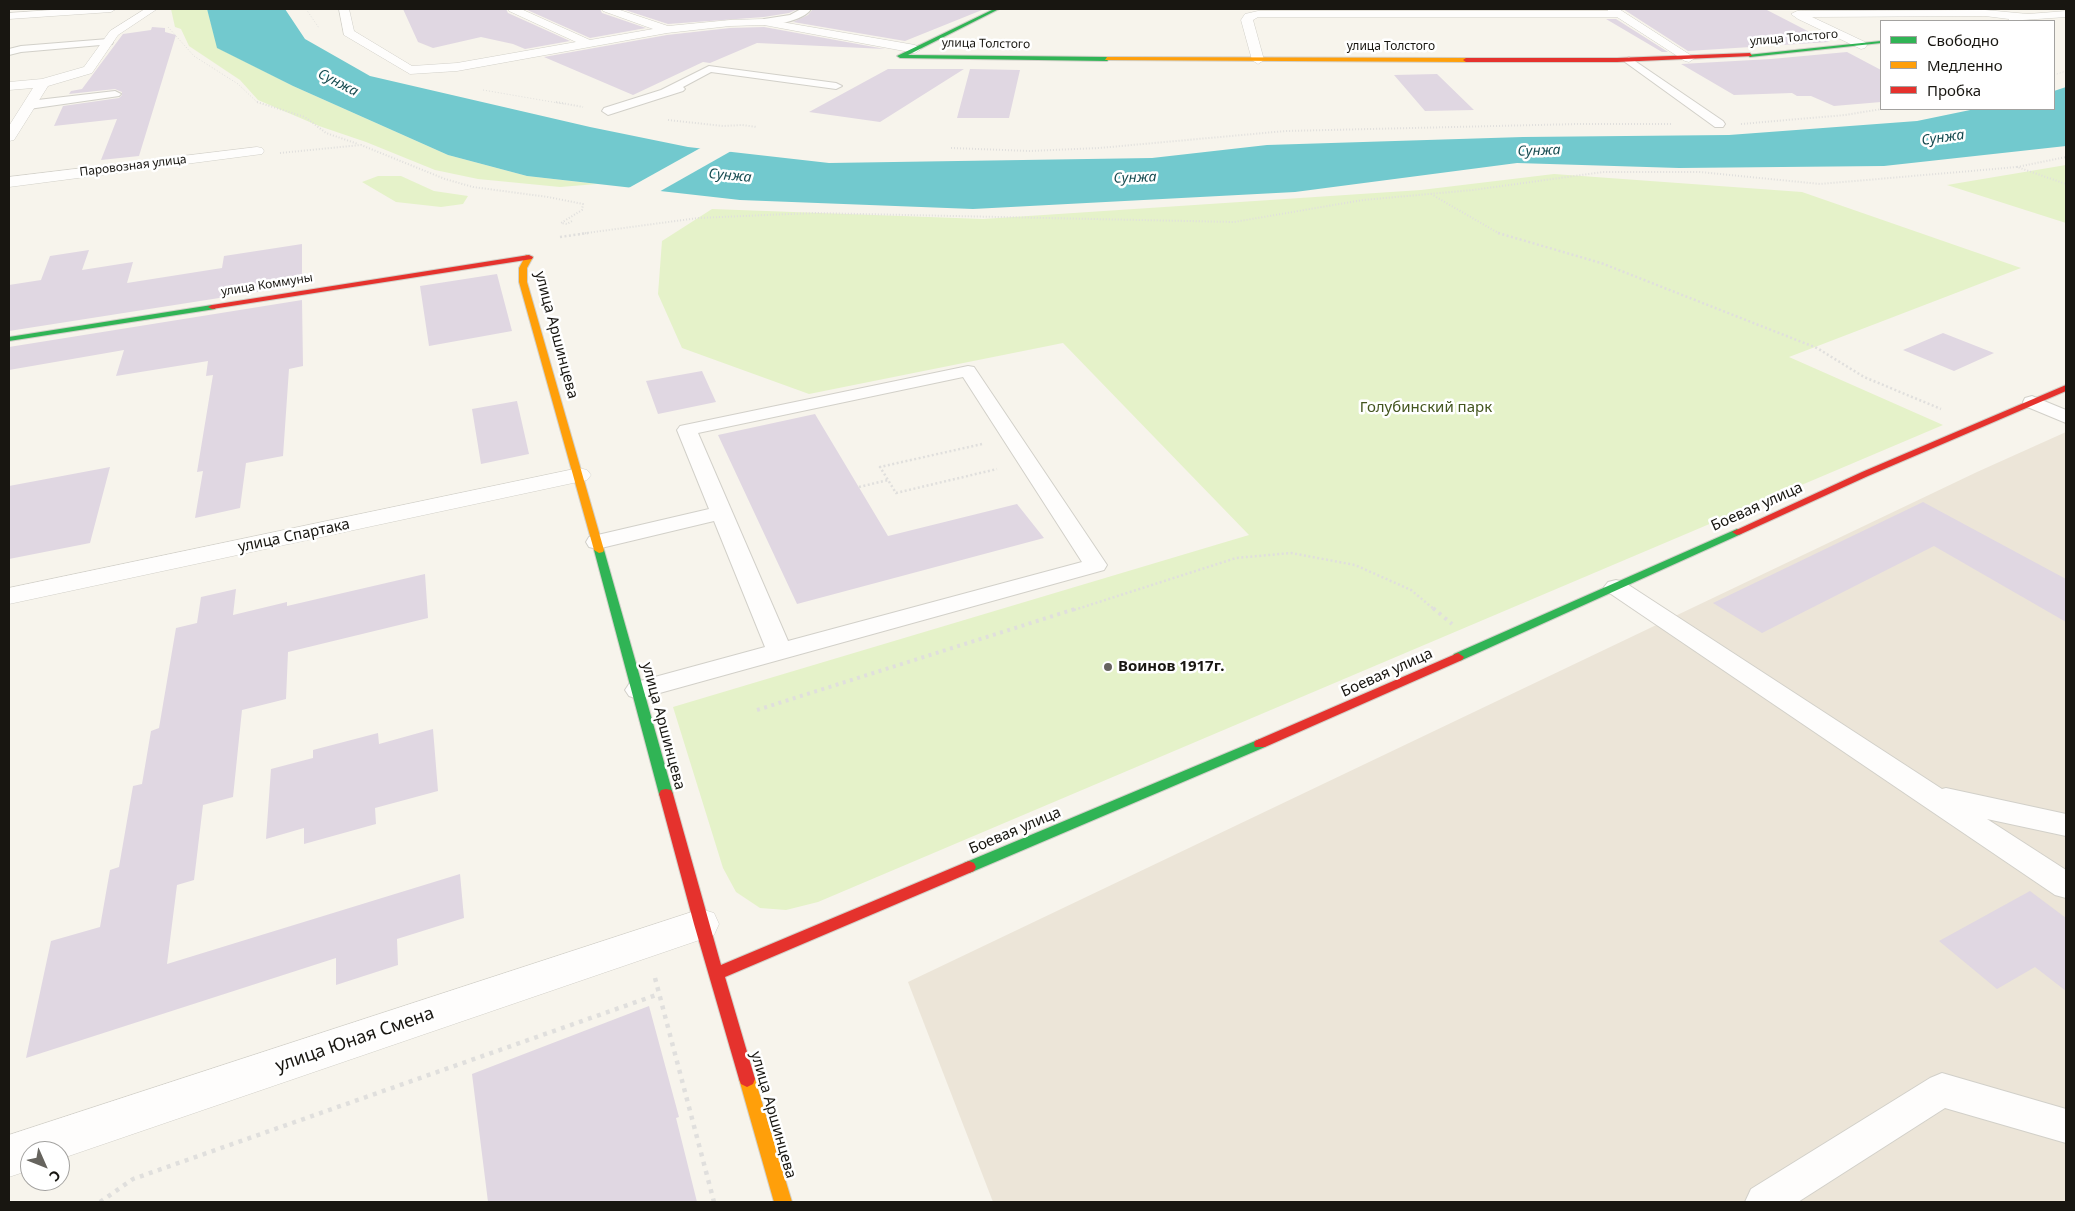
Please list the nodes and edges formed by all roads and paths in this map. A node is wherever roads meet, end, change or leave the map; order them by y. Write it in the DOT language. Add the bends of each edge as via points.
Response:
graph roads {
  1 [pos="111,9"];
  2 [pos="152,9"];
  3 [pos="306,9"];
  4 [pos="344,9"];
  5 [pos="513,9"];
  6 [pos="607,9"];
  7 [pos="806,9"];
  8 [pos="997,9"];
  9 [pos="1786,9"];
  10 [pos="1616,12"];
  11 [pos="1797,14"];
  12 [pos="2066,14"];
  13 [pos="9,16"];
  14 [pos="2028,17"];
  15 [pos="2017,20"];
  16 [pos="163,22"];
  17 [pos="764,22"];
  18 [pos="320,29"];
  19 [pos="667,30"];
  20 [pos="108,42"];
  21 [pos="1880,42"];
  22 [pos="590,44"];
  23 [pos="1862,45"];
  24 [pos="915,49"];
  25 [pos="9,52"];
  26 [pos="1689,58"];
  27 [pos="1258,60"];
  28 [pos="1630,60"];
  29 [pos="759,74"];
  30 [pos="721,81"];
  31 [pos="43,83"];
  32 [pos="702,85"];
  33 [pos="9,86"];
  34 [pos="836,86"];
  35 [pos="479,89"];
  36 [pos="665,92"];
  37 [pos="115,94"];
  38 [pos="29,105"];
  39 [pos="1880,109"];
  40 [pos="608,111"];
  41 [pos="39,118"];
  42 [pos="20,120"];
  43 [pos="666,120"];
  44 [pos="1719,124"];
  45 [pos="757,127"];
  46 [pos="9,137"];
  47 [pos="361,145"];
  48 [pos="951,148"];
  49 [pos="257,150"];
  50 [pos="2066,157"];
  51 [pos="2017,167"];
  52 [pos="9,182"];
  53 [pos="2066,184"];
  54 [pos="1430,194"];
  55 [pos="572,221"];
  56 [pos="560,237"];
  57 [pos="529,257"];
  58 [pos="9,339"];
  59 [pos="2066,388"];
  60 [pos="2032,402"];
  61 [pos="2066,417"];
  62 [pos="1979,425"];
  63 [pos="1011,437"];
  64 [pos="1028,462"];
  65 [pos="579,475"];
  66 [pos="888,480"];
  67 [pos="858,487"];
  68 [pos="722,513"];
  69 [pos="597,542"];
  70 [pos="1616,587"];
  71 [pos="9,596"];
  72 [pos="1479,648"];
  73 [pos="779,650"];
  74 [pos="638,690"];
  75 [pos="757,710"];
  76 [pos="1934,796"];
  77 [pos="2066,825"];
  78 [pos="2066,886"];
  79 [pos="701,924"];
  80 [pos="646,943"];
  81 [pos="716,974"];
  82 [pos="659,994"];
  83 [pos="2066,1126"];
  84 [pos="9,1156"];
  85 [pos="100,1202"];
  86 [pos="714,1202"];
  87 [pos="782,1202"];
  88 [pos="1764,1202"];
  1 -- 13 [label="street"];
  2 -- 20 [label="street" via="114,34"];
  3 -- 18 [label="path"];
  4 -- 22 [label="street" via="348,33 410,70 457,67"];
  5 -- 22 [label="street"];
  6 -- 19 [label="street"];
  7 -- 17 [label="lane" via="792,18"];
  8 -- 24 [label="street"];
  9 -- 11 [label="street"];
  10 -- 26 [label="street"];
  10 -- 27 [label="street" via="1258,14 1249,16 1247,20"];
  11 -- 14 [label="street" via="1986,13"];
  11 -- 23 [label="street"];
  12 -- 14 [label="street"];
  14 -- 15 [label="street"];
  16 -- 47 [label="path" via="194,56 238,84 259,104 305,117 326,133"];
  17 -- 19 [label="street"];
  17 -- 24 [label="street"];
  19 -- 22 [label="street"];
  20 -- 25 [label="lane"];
  20 -- 31 [label="street" via="88,70"];
  21 -- 23 [label="street, улица Толстого"];
  23 -- 26 [label="street, улица Толстого" via="1783,55"];
  24 -- 27 [label="street, улица Толстого" via="900,56"];
  26 -- 28 [label="street, улица Толстого"];
  27 -- 28 [label="street, улица Толстого"];
  28 -- 44 [label="lane"];
  29 -- 30 [label="lane"];
  29 -- 34 [label="lane"];
  29 -- 36 [label="lane" via="709,69"];
  31 -- 33 [label="street"];
  31 -- 38 [label="street"];
  32 -- 36 [label="lane"];
  35 -- 40 [label="path"];
  36 -- 40 [label="lane"];
  37 -- 38 [label="lane"];
  38 -- 42 [label="street"];
  39 -- 44 [label="path" via="1755,124"];
  41 -- 42 [label="lane"];
  42 -- 46 [label="street"];
  43 -- 45 [label="path"];
  44 -- 48 [label="path" via="1286,131 1099,148 1030,151"];
  47 -- 49 [label="path" via="258,154"];
  47 -- 55 [label="path" via="473,187 583,204 582,210 561,223"];
  49 -- 52 [label="street, Паровозная улица"];
  50 -- 51 [label="path"];
  51 -- 53 [label="path"];
  51 -- 54 [label="path" via="1820,184 1700,172 1603,172"];
  54 -- 56 [label="path" via="1363,200 1234,222 813,213 698,218"];
  54 -- 62 [label="path" via="1503,236 1601,263 1817,348 1864,377"];
  57 -- 58 [label="street, улица Коммуны"];
  57 -- 65 [label="street, улица Аршинцева" via="523,268 523,282"];
  59 -- 60 [label="street, Боевая улица"];
  60 -- 61 [label="lane"];
  60 -- 62 [label="street, Боевая улица"];
  62 -- 70 [label="street, Боевая улица"];
  63 -- 64 [label="lane"];
  63 -- 66 [label="path" via="880,467"];
  63 -- 68 [label="lane" via="968,371 687,430"];
  64 -- 66 [label="path" via="896,493"];
  64 -- 73 [label="lane" via="1096,565"];
  65 -- 69 [label="street, улица Аршинцева"];
  65 -- 71 [label="street, улица Спартака"];
  66 -- 67 [label="path"];
  68 -- 69 [label="lane"];
  68 -- 73 [label="lane"];
  69 -- 74 [label="street, улица Аршинцева"];
  70 -- 72 [label="street, Боевая улица"];
  70 -- 76 [label="lane"];
  72 -- 75 [label="path" via="1411,590 1355,565 1291,553 1236,558"];
  72 -- 81 [label="street, Боевая улица"];
  73 -- 74 [label="lane"];
  74 -- 79 [label="street, улица Аршинцева"];
  76 -- 77 [label="lane"];
  76 -- 78 [label="lane"];
  79 -- 80 [label="street, улица Юная Смена"];
  79 -- 81 [label="street, улица Аршинцева"];
  80 -- 82 [label="path"];
  80 -- 84 [label="street, улица Юная Смена"];
  81 -- 87 [label="street, улица Аршинцева"];
  82 -- 85 [label="path" via="133,1179"];
  82 -- 86 [label="path"];
  83 -- 88 [label="lane" via="1942,1090"];
}
